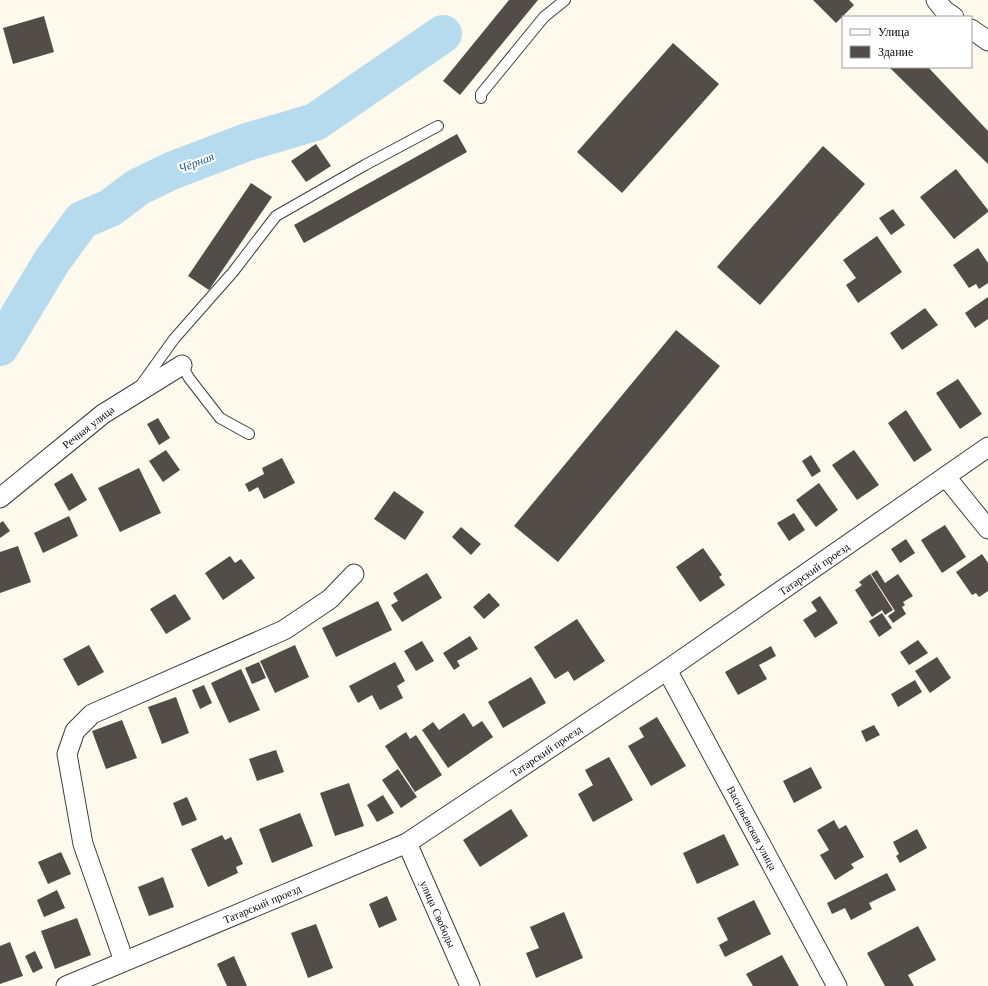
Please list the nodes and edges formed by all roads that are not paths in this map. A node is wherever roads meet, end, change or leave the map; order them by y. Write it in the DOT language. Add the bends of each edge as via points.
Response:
graph roads {
  1 [pos="565,0"];
  2 [pos="936,0"];
  3 [pos="953,16"];
  4 [pos="972,30"];
  5 [pos="988,41"];
  6 [pos="481,98"];
  7 [pos="438,126"];
  8 [pos="182,365"];
  9 [pos="134,394"];
  10 [pos="249,434"];
  11 [pos="988,447"];
  12 [pos="946,477"];
  13 [pos="0,498"];
  14 [pos="988,529"];
  15 [pos="354,574"];
  16 [pos="666,670"];
  17 [pos="407,843"];
  18 [pos="124,962"];
  19 [pos="66,986"];
  20 [pos="470,986"];
  21 [pos="837,986"];
  1 -- 6 [label="lane" via="544,17 481,94"];
  2 -- 3 [label="street"];
  4 -- 5 [label="street"];
  7 -- 9 [label="lane" via="276,216 233,272 174,339"];
  8 -- 9 [label="street, Речная улица"];
  8 -- 10 [label="lane" via="220,418"];
  9 -- 13 [label="street, Речная улица" via="103,414"];
  11 -- 12 [label="street, Татарский проезд"];
  12 -- 14 [label="street"];
  12 -- 16 [label="street, Татарский проезд"];
  15 -- 18 [label="street" via="330,599 284,630 92,714 75,731 67,754 83,844"];
  16 -- 17 [label="street, Татарский проезд"];
  16 -- 21 [label="street, Васильевская улица"];
  17 -- 18 [label="street, Татарский проезд"];
  17 -- 20 [label="street, улица Свободы"];
  18 -- 19 [label="street, Татарский проезд"];
}
